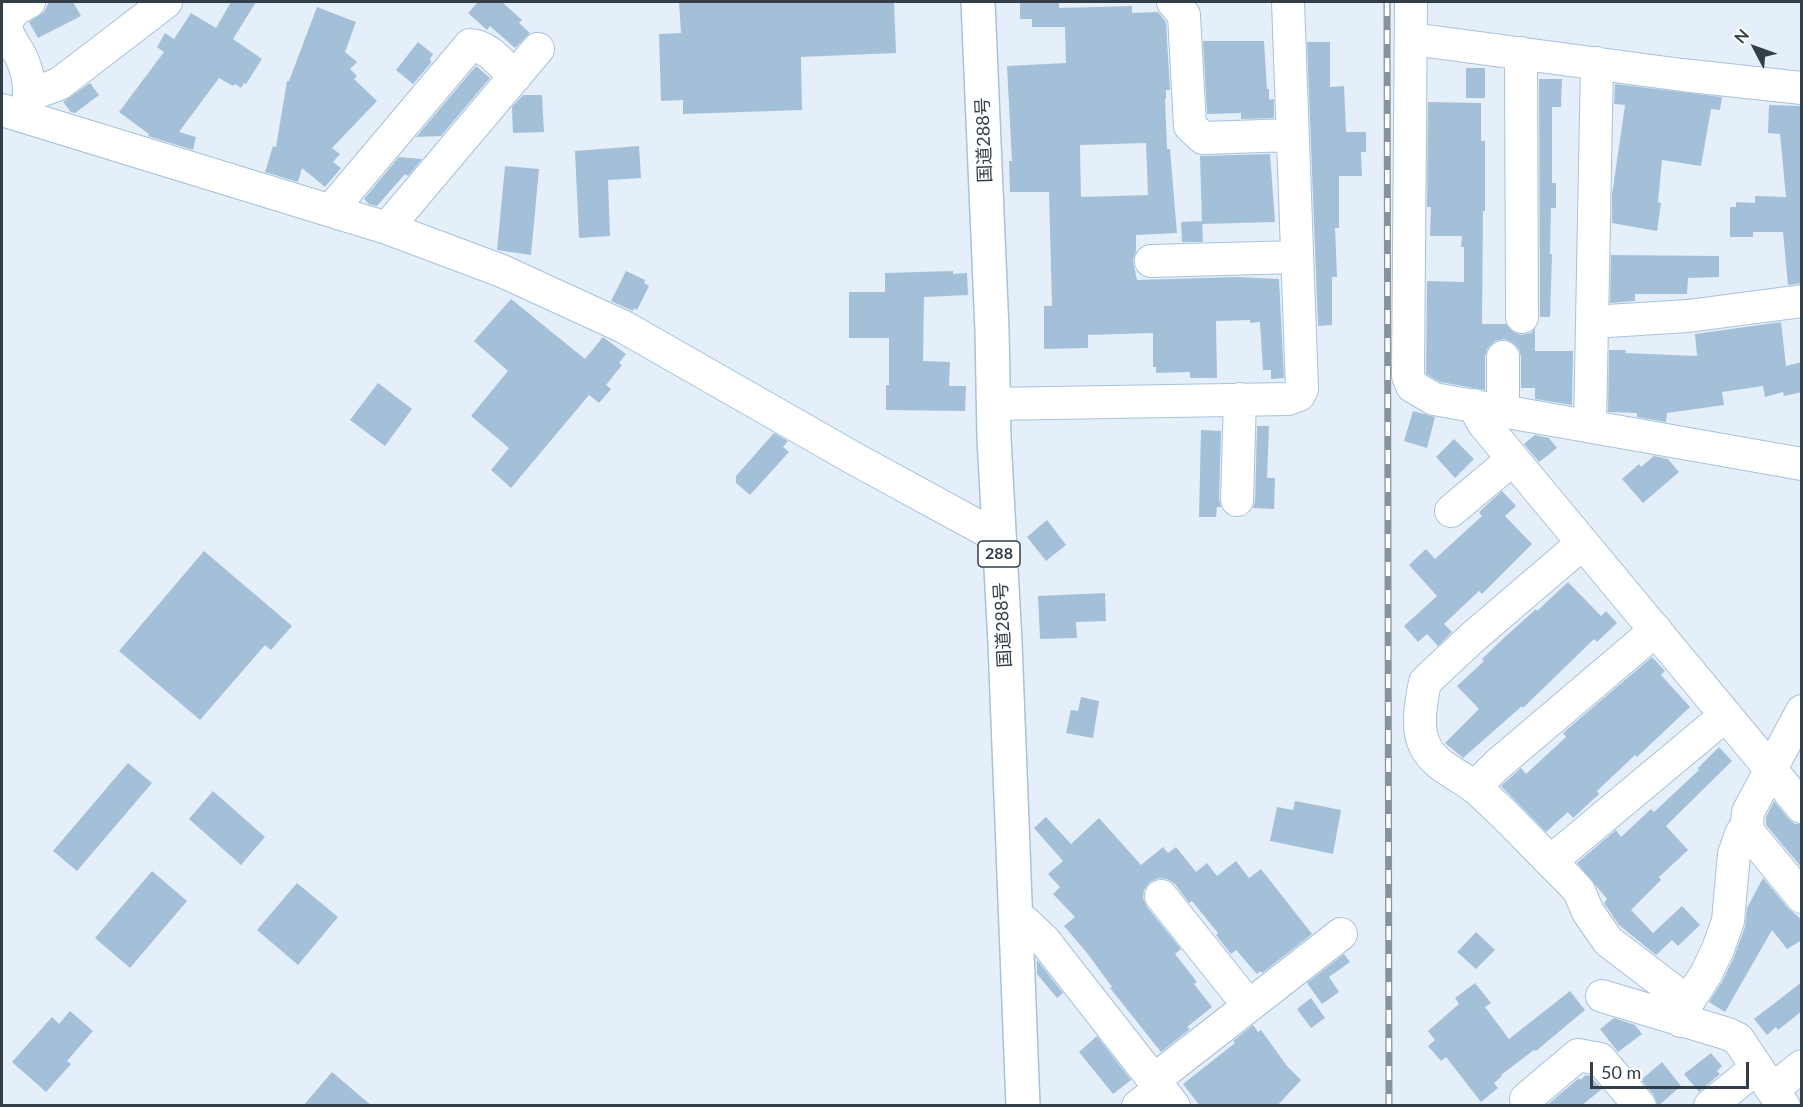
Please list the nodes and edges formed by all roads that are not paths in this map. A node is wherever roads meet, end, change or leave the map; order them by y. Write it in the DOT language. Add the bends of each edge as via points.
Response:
graph roads {
  1 [pos="29,2"];
  2 [pos="166,2"];
  3 [pos="978,2"];
  4 [pos="1173,2"];
  5 [pos="1288,2"];
  6 [pos="1411,2"];
  7 [pos="1412,39"];
  8 [pos="538,49"];
  9 [pos="1521,52"];
  10 [pos="1597,63"];
  11 [pos="515,77"];
  12 [pos="1802,87"];
  13 [pos="19,106"];
  14 [pos="1293,135"];
  15 [pos="331,210"];
  16 [pos="387,228"];
  17 [pos="1297,257"];
  18 [pos="1151,261"];
  19 [pos="1802,301"];
  20 [pos="1522,317"];
  21 [pos="1592,322"];
  22 [pos="1503,357"];
  23 [pos="1240,399"];
  24 [pos="993,404"];
  25 [pos="1488,408"];
  26 [pos="1590,426"];
  27 [pos="1513,459"];
  28 [pos="1802,464"];
  29 [pos="1237,500"];
  30 [pos="1451,511"];
  31 [pos="998,537"];
  32 [pos="1583,543"];
  33 [pos="1656,630"];
  34 [pos="1802,711"];
  35 [pos="1726,715"];
  36 [pos="1771,768"];
  37 [pos="1475,787"];
  38 [pos="1802,807"];
  39 [pos="1748,825"];
  40 [pos="1551,861"];
  41 [pos="1161,896"];
  42 [pos="1802,897"];
  43 [pos="1016,919"];
  44 [pos="1341,934"];
  45 [pos="1602,996"];
  46 [pos="1249,1006"];
  47 [pos="1685,1012"];
  48 [pos="1802,1066"];
  49 [pos="1771,1088"];
  50 [pos="1156,1098"];
  51 [pos="1526,1099"];
  52 [pos="1023,1106"];
  53 [pos="1640,1106"];
  54 [pos="1710,1106"];
  1 -- 13 [label="street" via="14,10 7,23 22,59"];
  2 -- 13 [label="street" via="59,84 40,91"];
  3 -- 24 [label="highway, 国道288号 / 288"];
  4 -- 14 [label="street" via="1185,15 1190,126 1203,138"];
  5 -- 14 [label="street"];
  6 -- 7 [label="street"];
  7 -- 9 [label="street"];
  7 -- 25 [label="street" via="1408,379 1412,386 1434,399"];
  8 -- 11 [label="street"];
  9 -- 10 [label="street"];
  9 -- 20 [label="street"];
  10 -- 12 [label="street"];
  10 -- 21 [label="street"];
  11 -- 15 [label="street" via="486,49 470,45"];
  11 -- 16 [label="street"];
  13 -- 15 [label="street"];
  14 -- 17 [label="street"];
  15 -- 16 [label="street"];
  16 -- 31 [label="street" via="502,271 624,327"];
  17 -- 18 [label="street"];
  17 -- 23 [label="street" via="1302,389 1295,398"];
  19 -- 21 [label="street" via="1688,316"];
  21 -- 26 [label="street"];
  22 -- 25 [label="street"];
  23 -- 24 [label="street"];
  23 -- 29 [label="street"];
  24 -- 31 [label="highway, 国道288号 / 288"];
  25 -- 26 [label="street"];
  25 -- 27 [label="street" via="1484,424"];
  26 -- 28 [label="street"];
  27 -- 30 [label="street"];
  27 -- 32 [label="street"];
  31 -- 43 [label="highway, 国道288号 / 288"];
  32 -- 33 [label="street"];
  32 -- 37 [label="street" via="1425,682 1420,726 1424,744 1433,760"];
  33 -- 35 [label="street"];
  33 -- 37 [label="street"];
  34 -- 36 [label="street"];
  35 -- 36 [label="street"];
  35 -- 40 [label="street"];
  36 -- 38 [label="street"];
  36 -- 39 [label="street" via="1748,812"];
  37 -- 40 [label="street"];
  39 -- 42 [label="street" via="1749,833"];
  39 -- 47 [label="street" via="1734,854 1728,921"];
  40 -- 47 [label="street" via="1579,891 1608,941"];
  41 -- 46 [label="street"];
  43 -- 50 [label="street" via="1044,940"];
  43 -- 52 [label="highway, 国道288号 / 288"];
  44 -- 46 [label="street"];
  45 -- 47 [label="street"];
  46 -- 50 [label="street" via="1163,1073"];
  47 -- 49 [label="street" via="1738,1039"];
  48 -- 49 [label="street"];
  49 -- 54 [label="street"];
  51 -- 53 [label="street" via="1578,1055 1600,1059"];
}
